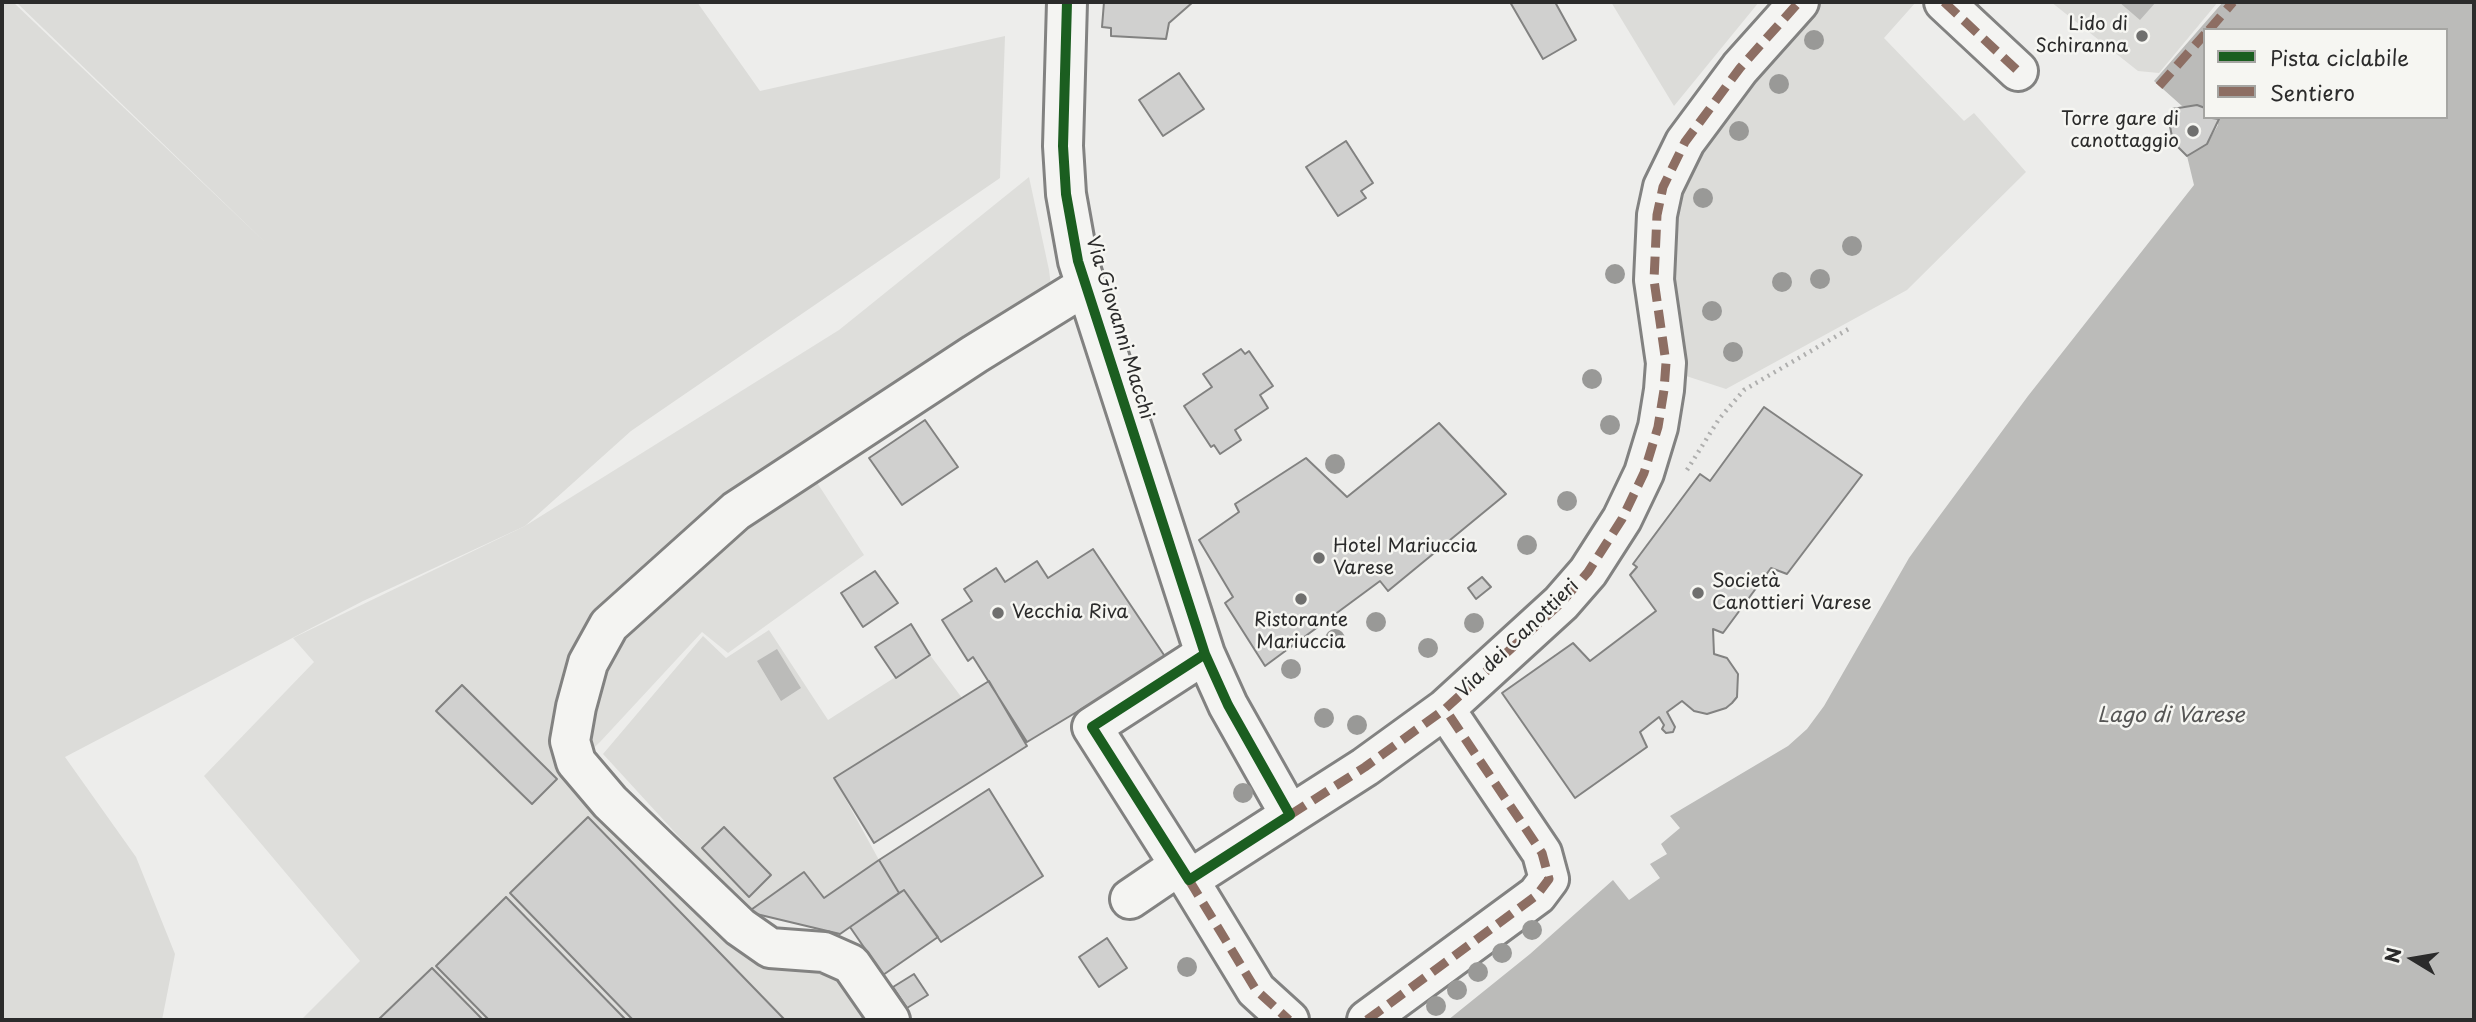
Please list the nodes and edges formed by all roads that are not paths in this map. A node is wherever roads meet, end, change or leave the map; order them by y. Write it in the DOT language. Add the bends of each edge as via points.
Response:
graph roads {
  1 [pos="1067,2"];
  2 [pos="1799,2"];
  3 [pos="1944,2"];
  4 [pos="2018,71"];
  5 [pos="1085,286"];
  6 [pos="1205,654"];
  7 [pos="1445,709"];
  8 [pos="1290,815"];
  9 [pos="1185,872"];
  10 [pos="1130,899"];
  11 [pos="890,1020"];
  12 [pos="1289,1020"];
  13 [pos="1367,1020"];
  1 -- 5 [label="street, Via Giovanni Macchi" via="1063,146 1071,230"];
  2 -- 7 [label="street, Via dei Canottieri" via="1740,68 1685,142 1663,187 1654,280 1666,363 1664,390 1644,473 1622,519 1588,572 1561,603"];
  3 -- 4 [label="street"];
  5 -- 6 [label="street, Via Giovanni Macchi"];
  5 -- 11 [label="street" via="736,510 609,625 589,663 576,707 570,741 576,762 610,802 740,927 770,948 824,952 851,964"];
  6 -- 8 [label="street, Via Giovanni Macchi"];
  6 -- 9 [label="street" via="1092,727"];
  7 -- 8 [label="street, Via dei Canottieri"];
  7 -- 13 [label="street, Via dei Canottieri" via="1542,853 1549,879 1537,895"];
  8 -- 9 [label="street"];
  9 -- 10 [label="street"];
  9 -- 12 [label="street" via="1256,990"];
}
